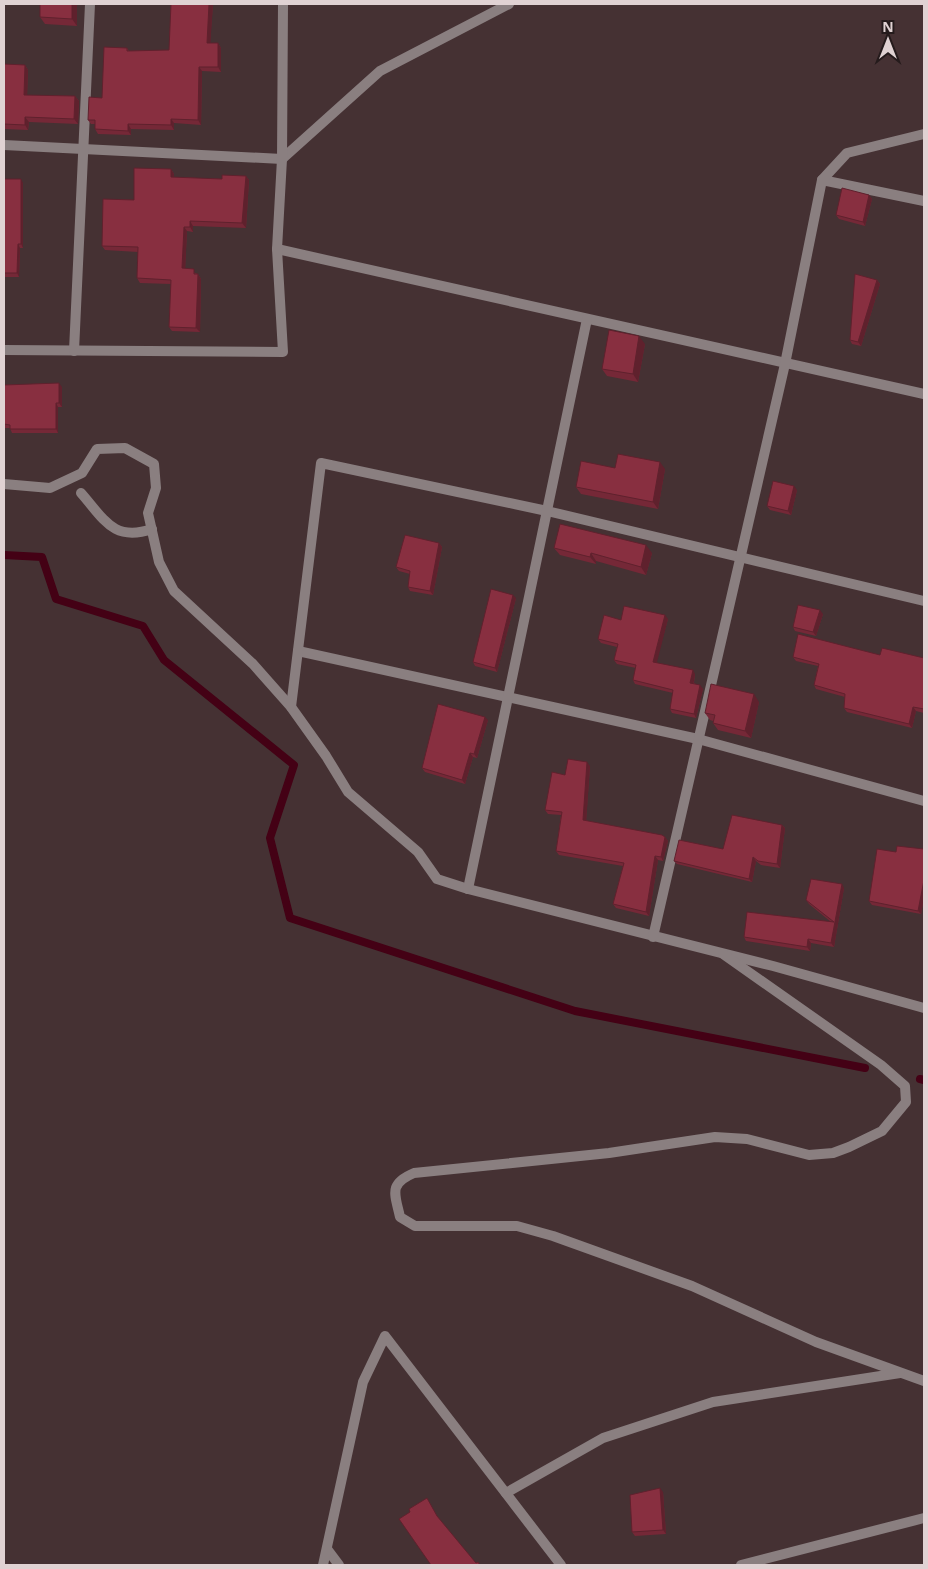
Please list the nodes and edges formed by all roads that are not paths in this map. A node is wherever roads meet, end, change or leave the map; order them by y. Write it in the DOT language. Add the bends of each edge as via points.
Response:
graph roads {
  1 [pos="90,4"];
  2 [pos="283,4"];
  3 [pos="509,4"];
  4 [pos="924,134"];
  5 [pos="4,146"];
  6 [pos="82,149"];
  7 [pos="282,159"];
  8 [pos="822,180"];
  9 [pos="924,201"];
  10 [pos="277,250"];
  11 [pos="587,319"];
  12 [pos="4,350"];
  13 [pos="74,351"];
  14 [pos="785,364"];
  15 [pos="924,394"];
  16 [pos="4,484"];
  17 [pos="81,493"];
  18 [pos="547,511"];
  19 [pos="152,529"];
  20 [pos="740,556"];
  21 [pos="924,601"];
  22 [pos="298,651"];
  23 [pos="508,697"];
  24 [pos="291,707"];
  25 [pos="698,740"];
  26 [pos="924,801"];
  27 [pos="468,889"];
  28 [pos="653,937"];
  29 [pos="722,954"];
  30 [pos="924,1008"];
  31 [pos="902,1373"];
  32 [pos="924,1381"];
  33 [pos="506,1493"];
  34 [pos="924,1518"];
  35 [pos="327,1549"];
  36 [pos="323,1565"];
  37 [pos="339,1565"];
  38 [pos="562,1565"];
  39 [pos="741,1565"];
  1 -- 6 [label="street"];
  2 -- 7 [label="street"];
  3 -- 7 [label="street" via="380,72"];
  4 -- 8 [label="street" via="847,153"];
  5 -- 6 [label="street"];
  6 -- 7 [label="street"];
  6 -- 13 [label="street"];
  7 -- 10 [label="street"];
  8 -- 9 [label="street"];
  8 -- 14 [label="street"];
  10 -- 11 [label="street"];
  10 -- 13 [label="street" via="283,352"];
  11 -- 14 [label="street"];
  11 -- 18 [label="street"];
  12 -- 13 [label="street"];
  14 -- 15 [label="street"];
  14 -- 20 [label="street"];
  16 -- 19 [label="street" via="50,488 82,473 96,449 126,448 154,464 156,488 148,513"];
  17 -- 19 [label="street" via="113,529 134,535"];
  18 -- 20 [label="street"];
  18 -- 22 [label="street" via="321,463"];
  18 -- 23 [label="street"];
  19 -- 24 [label="street" via="159,562 174,591 253,664"];
  20 -- 21 [label="street"];
  20 -- 25 [label="street"];
  22 -- 23 [label="street"];
  22 -- 24 [label="street"];
  23 -- 25 [label="street"];
  23 -- 27 [label="street"];
  24 -- 27 [label="street" via="348,792 418,852 437,879"];
  25 -- 26 [label="street"];
  25 -- 28 [label="street"];
  27 -- 28 [label="street"];
  28 -- 29 [label="street"];
  29 -- 30 [label="street"];
  29 -- 31 [label="street" via="905,1086 906,1102 882,1130 833,1153 809,1155 747,1139 715,1137 609,1153 414,1173 397,1182 394,1189 400,1217 415,1226 517,1226 553,1236 692,1286 816,1342"];
  31 -- 32 [label="street"];
  31 -- 33 [label="street" via="713,1402 603,1438"];
  33 -- 35 [label="street" via="385,1336 363,1382"];
  33 -- 38 [label="street"];
  34 -- 39 [label="street"];
  35 -- 36 [label="street"];
  35 -- 37 [label="street"];
}
